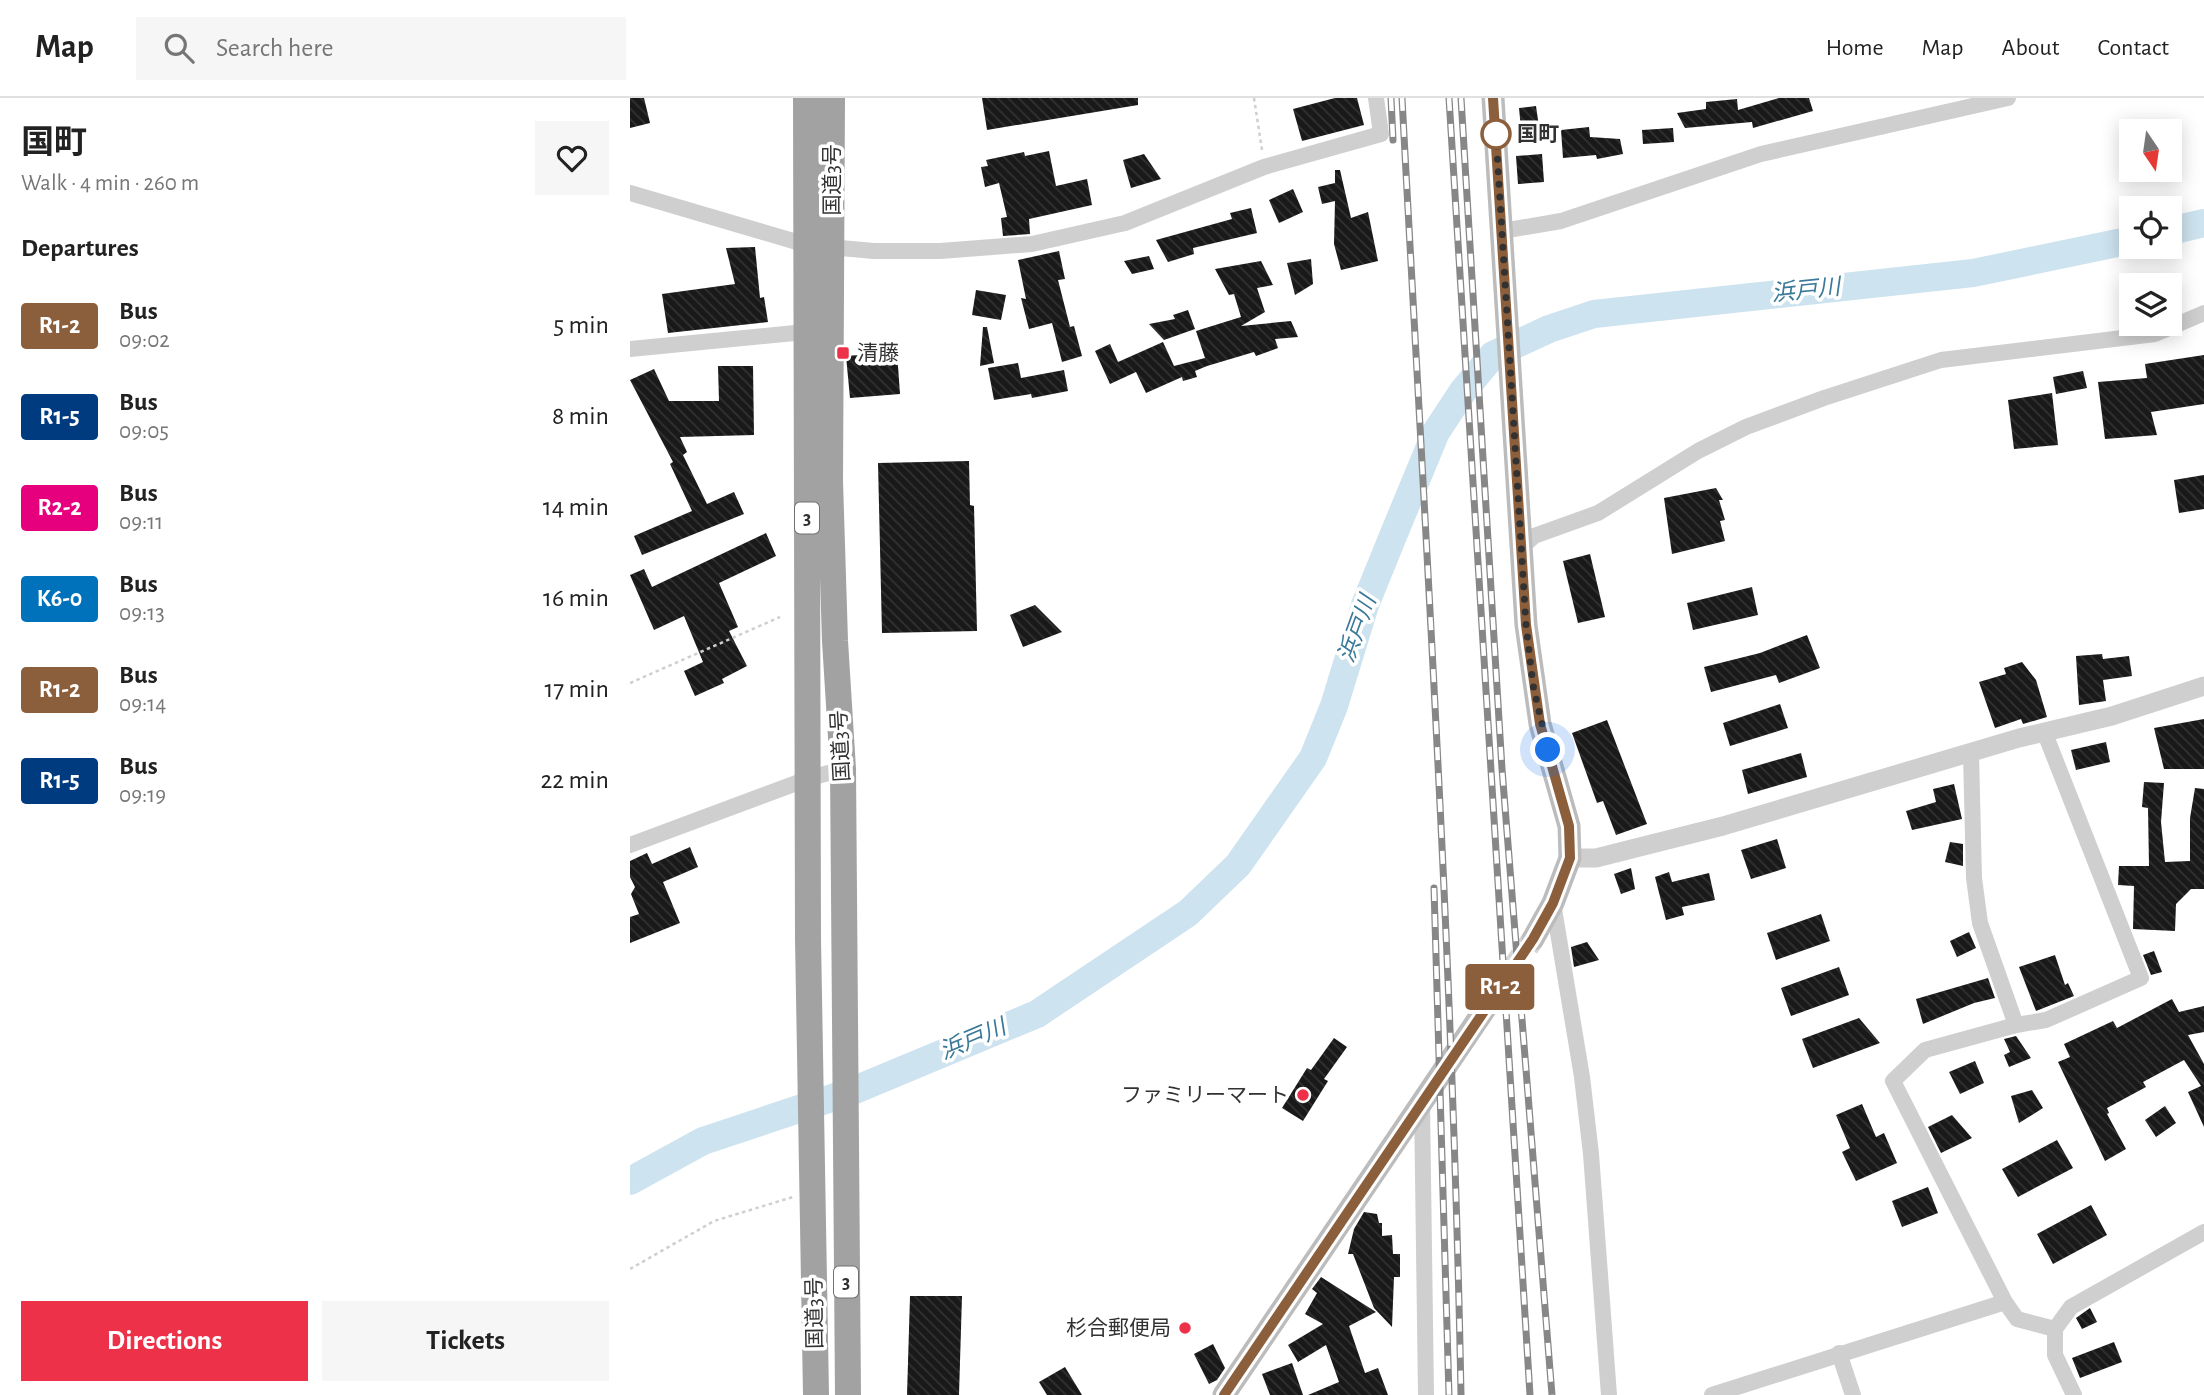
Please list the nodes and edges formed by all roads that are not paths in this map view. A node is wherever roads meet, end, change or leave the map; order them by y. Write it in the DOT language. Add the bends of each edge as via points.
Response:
graph roads {
  1 [pos="806,98"];
  2 [pos="832,98"];
  3 [pos="1376,98"];
  4 [pos="1493,98"];
  5 [pos="2008,98"];
  6 [pos="630,193"];
  7 [pos="1503,239"];
  8 [pos="819,246"];
  9 [pos="2204,313"];
  10 [pos="805,332"];
  11 [pos="630,349"];
  12 [pos="1520,540"];
  13 [pos="2204,685"];
  14 [pos="2044,731"];
  15 [pos="1971,752"];
  16 [pos="843,769"];
  17 [pos="810,778"];
  18 [pos="630,845"];
  19 [pos="1570,858"];
  20 [pos="1553,903"];
  21 [pos="1533,939"];
  22 [pos="1489,1003"];
  23 [pos="2015,1025"];
  24 [pos="1422,1102"];
  25 [pos="2204,1232"];
  26 [pos="2005,1302"];
  27 [pos="2056,1329"];
  28 [pos="1839,1353"];
  29 [pos="816,1395"];
  30 [pos="848,1395"];
  31 [pos="1224,1395"];
  32 [pos="1426,1395"];
  33 [pos="1609,1395"];
  34 [pos="1712,1395"];
  35 [pos="1853,1395"];
  36 [pos="2074,1395"];
  1 -- 8 [label="highway, 国道3号 / 3"];
  2 -- 8 [label="highway, 国道3号 / 3"];
  3 -- 8 [label="street" via="1381,134 1264,167 1125,223 1032,244 940,251"];
  4 -- 7 [label="main road"];
  5 -- 7 [label="street" via="1761,154"];
  6 -- 8 [label="street"];
  7 -- 12 [label="main road"];
  8 -- 10 [label="highway, 国道3号 / 3"];
  8 -- 16 [label="highway, 国道3号 / 3"];
  9 -- 12 [label="street" via="2155,334 1941,360 1824,398 1710,445 1598,513"];
  10 -- 11 [label="street"];
  10 -- 17 [label="highway, 国道3号 / 3"];
  12 -- 19 [label="main road" via="1533,685 1569,826"];
  13 -- 14 [label="street" via="2112,716"];
  14 -- 15 [label="street"];
  14 -- 23 [label="street" via="2141,978 2046,1020"];
  15 -- 19 [label="street" via="1627,851"];
  15 -- 23 [label="street" via="1974,878 1980,923"];
  16 -- 17 [label="street"];
  16 -- 30 [label="highway, 国道3号 / 3"];
  17 -- 18 [label="street"];
  17 -- 29 [label="highway, 国道3号 / 3" via="808,939"];
  19 -- 20 [label="main road"];
  20 -- 21 [label="main road"];
  20 -- 33 [label="street" via="1587,1115"];
  22 -- 24 [label="main road"];
  23 -- 26 [label="street" via="1925,1050 1894,1081"];
  24 -- 31 [label="main road"];
  24 -- 32 [label="street"];
  25 -- 27 [label="street" via="2071,1307"];
  26 -- 27 [label="street" via="2017,1319"];
  26 -- 28 [label="street"];
  27 -- 36 [label="street" via="2055,1355"];
  28 -- 34 [label="street"];
  28 -- 35 [label="street"];
}
